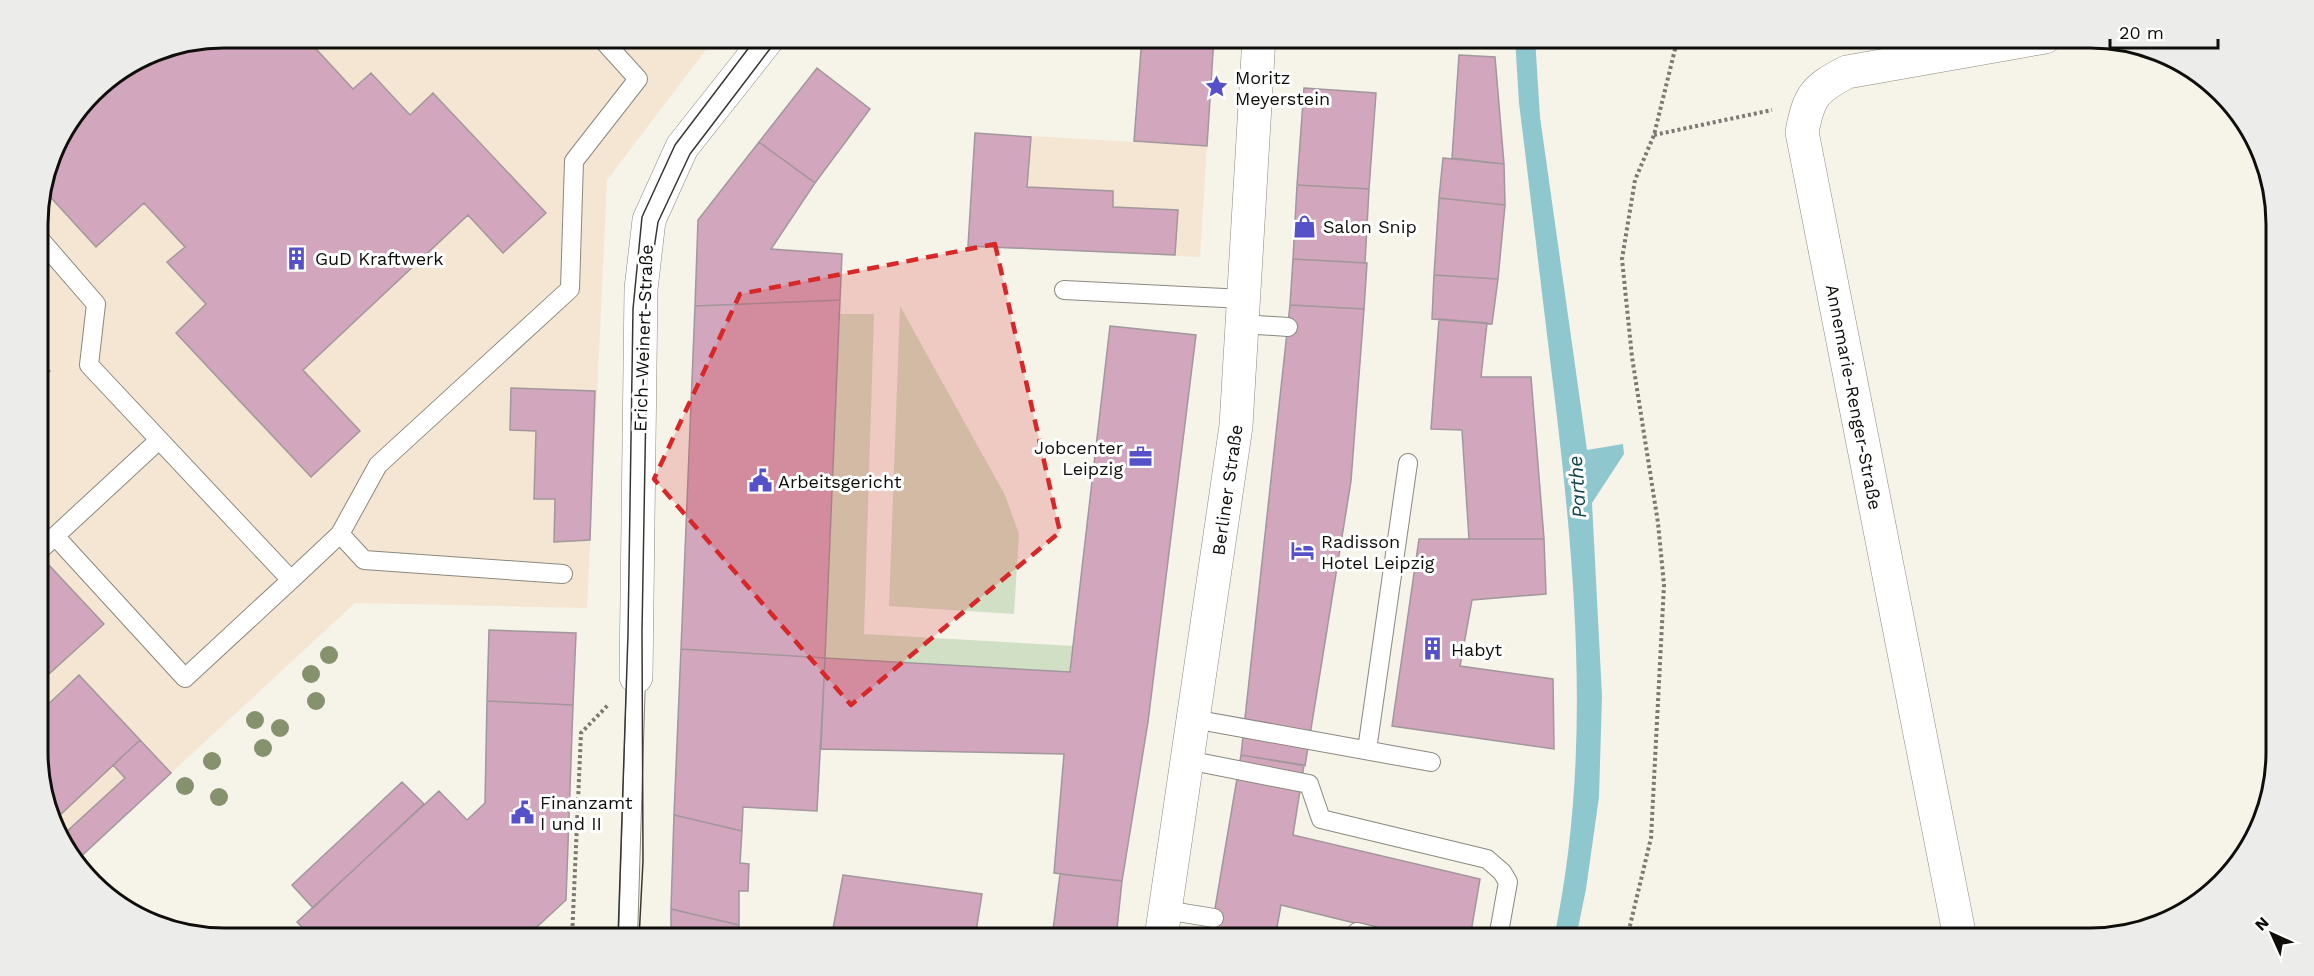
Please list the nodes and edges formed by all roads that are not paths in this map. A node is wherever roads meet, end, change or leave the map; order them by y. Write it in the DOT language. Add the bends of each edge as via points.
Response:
graph roads {
  1 [pos="610,48"];
  2 [pos="761,48"];
  3 [pos="1258,48"];
  4 [pos="1987,48"];
  5 [pos="48,248"];
  6 [pos="1064,290"];
  7 [pos="1243,311"];
  8 [pos="1288,327"];
  9 [pos="159,440"];
  10 [pos="1408,463"];
  11 [pos="340,534"];
  12 [pos="55,536"];
  13 [pos="48,543"];
  14 [pos="563,574"];
  15 [pos="291,580"];
  16 [pos="636,677"];
  17 [pos="1193,719"];
  18 [pos="1367,750"];
  19 [pos="1187,760"];
  20 [pos="1431,762"];
  21 [pos="1214,918"];
  22 [pos="1163,924"];
  23 [pos="628,928"];
  24 [pos="1500,928"];
  25 [pos="1958,928"];
  1 -- 11 [label="lane" via="638,78 574,161 570,289 378,465"];
  2 -- 16 [label="street, Erich-Weinert-Straße" via="682,147 649,220 640,330"];
  3 -- 7 [label="street, Berliner Straße"];
  4 -- 25 [label="street, Annemarie-Renger-Straße" via="1847,72 1825,83 1808,103 1802,132"];
  5 -- 9 [label="lane" via="96,303 89,365"];
  6 -- 7 [label="lane"];
  7 -- 8 [label="lane"];
  7 -- 17 [label="street, Berliner Straße" via="1236,426"];
  9 -- 12 [label="lane"];
  9 -- 15 [label="lane"];
  10 -- 18 [label="lane"];
  11 -- 14 [label="lane" via="364,560"];
  11 -- 15 [label="lane"];
  12 -- 13 [label="lane"];
  12 -- 15 [label="lane" via="186,678"];
  16 -- 23 [label="lane"];
  17 -- 18 [label="lane"];
  17 -- 19 [label="street, Berliner Straße"];
  18 -- 20 [label="lane"];
  19 -- 22 [label="street, Berliner Straße"];
  19 -- 24 [label="lane" via="1309,784 1321,819 1487,859 1508,882"];
  21 -- 22 [label="lane"];
}
